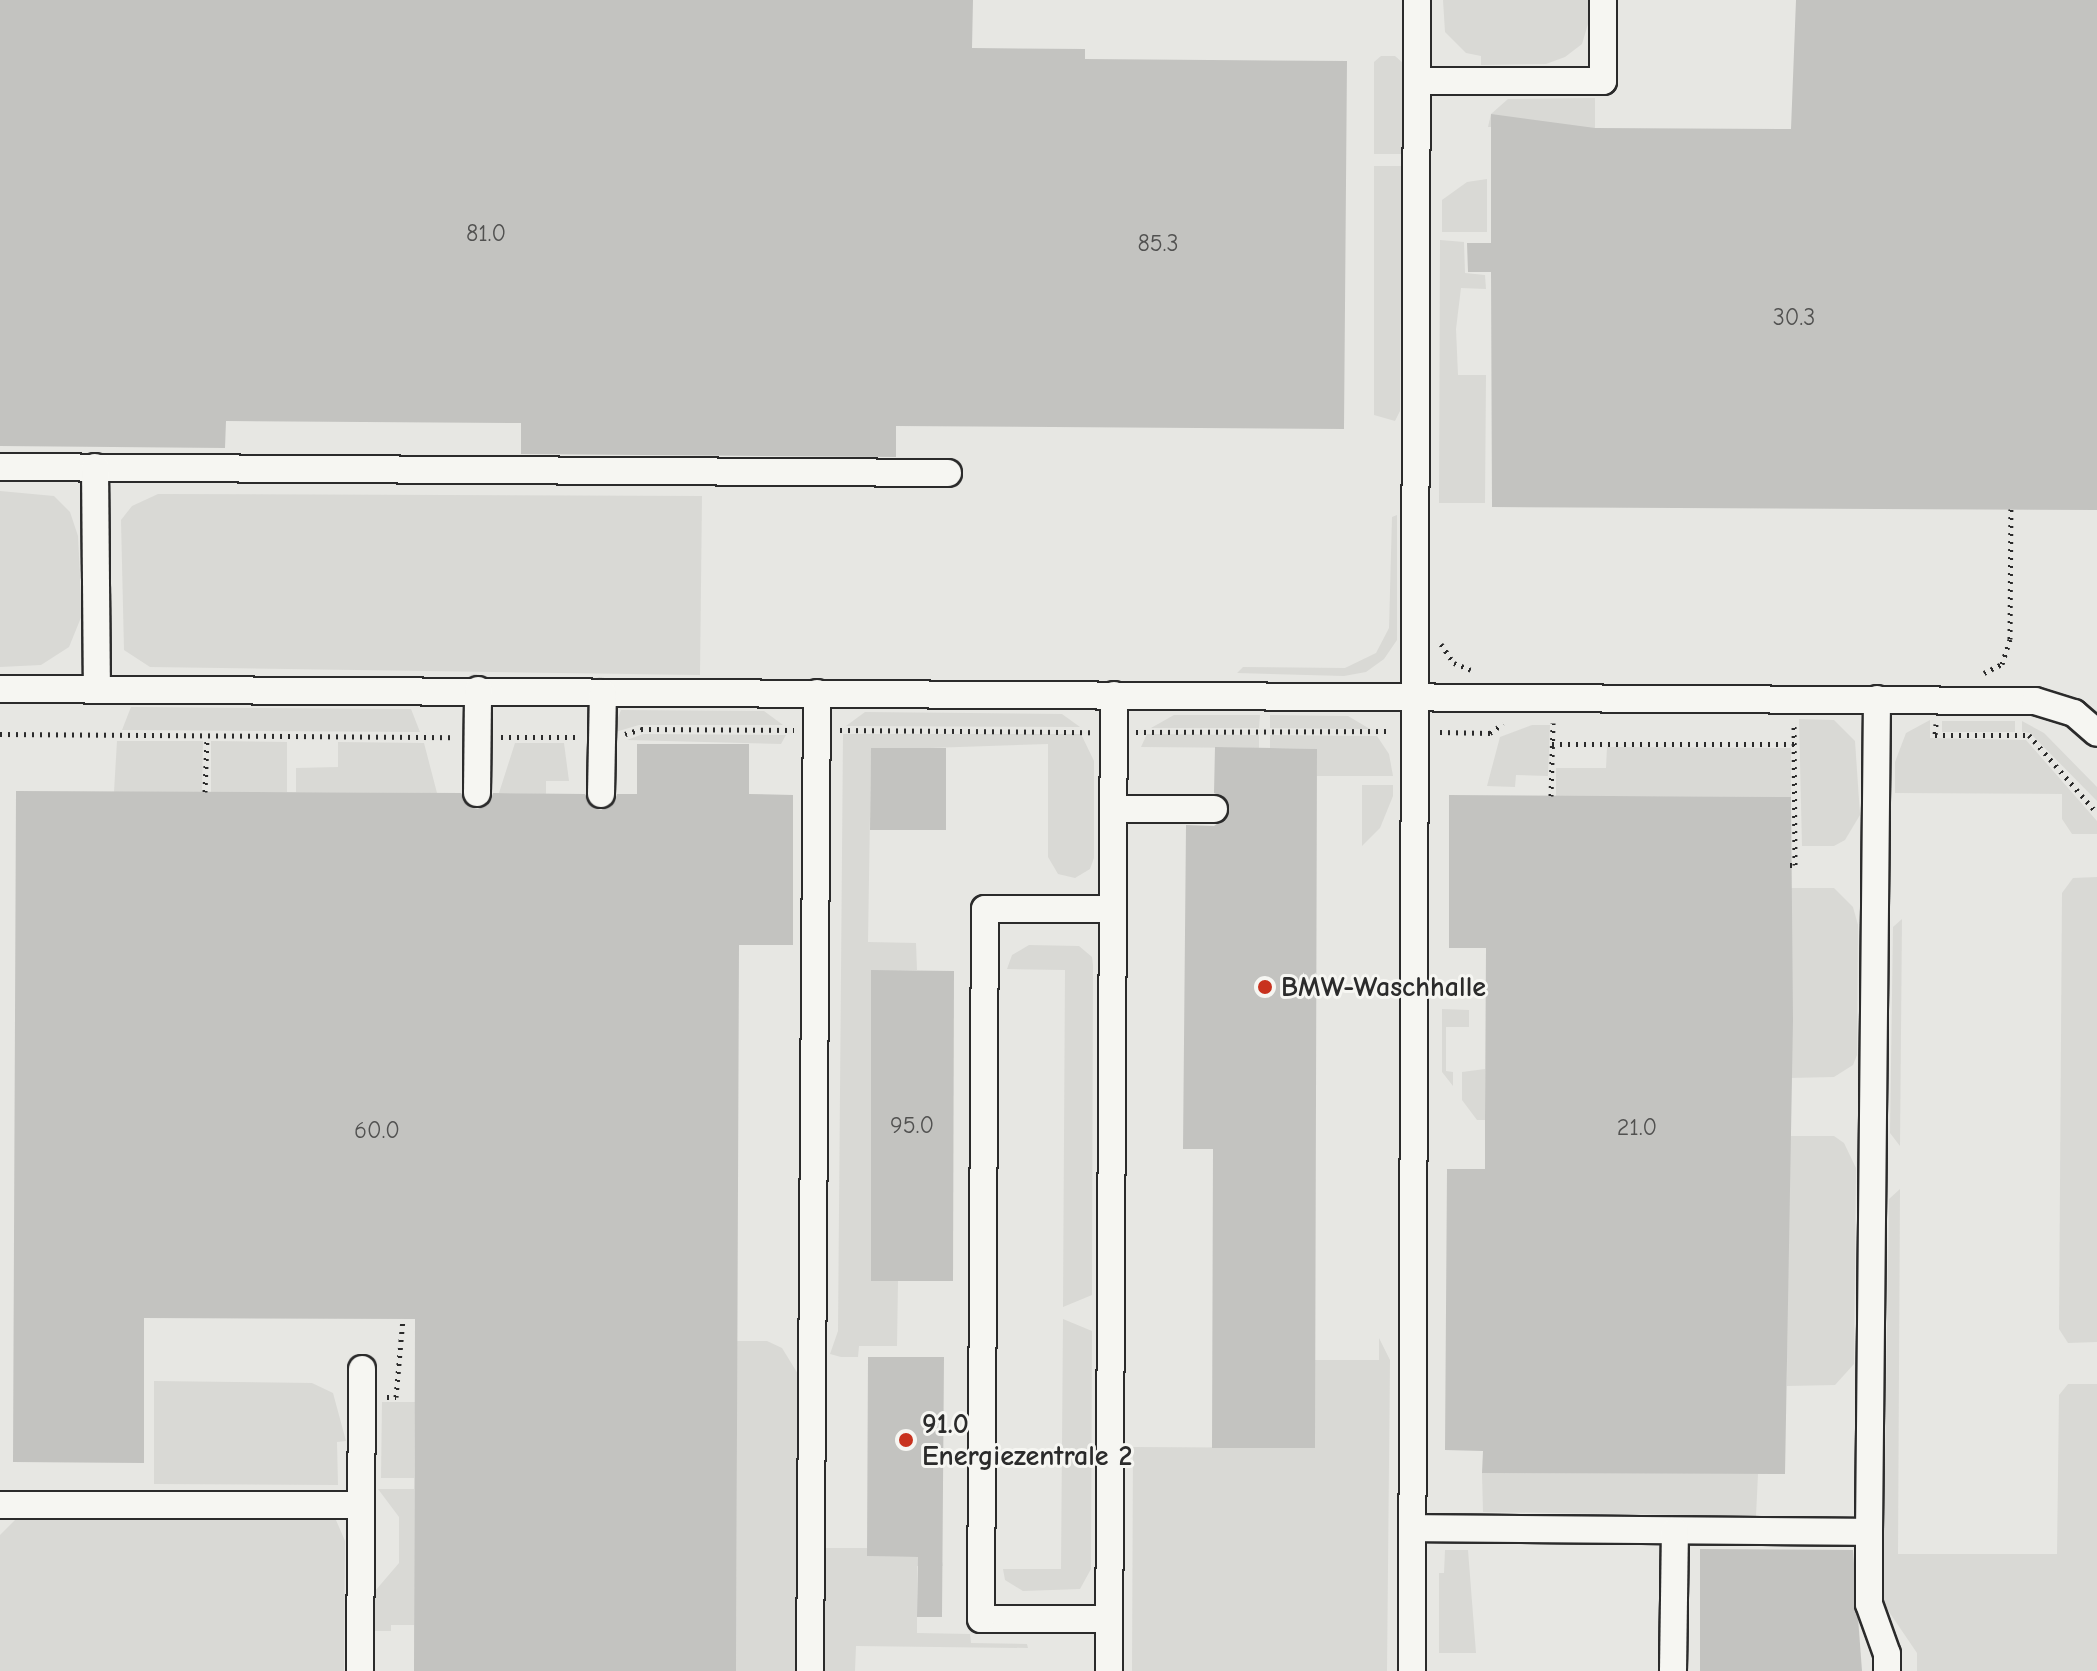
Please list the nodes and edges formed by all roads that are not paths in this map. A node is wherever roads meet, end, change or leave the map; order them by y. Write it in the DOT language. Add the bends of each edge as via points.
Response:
graph roads {
  1 [pos="1417,0"];
  2 [pos="1603,0"];
  3 [pos="1417,81"];
  4 [pos="0,467"];
  5 [pos="95,467"];
  6 [pos="948,473"];
  7 [pos="0,689"];
  8 [pos="97,689"];
  9 [pos="478,690"];
  10 [pos="603,693"];
  11 [pos="817,693"];
  12 [pos="1114,695"];
  13 [pos="1415,697"];
  14 [pos="1877,699"];
  15 [pos="2097,733"];
  16 [pos="477,793"];
  17 [pos="601,794"];
  18 [pos="1113,809"];
  19 [pos="1214,809"];
  20 [pos="1113,909"];
  21 [pos="362,1369"];
  22 [pos="0,1505"];
  23 [pos="361,1505"];
  24 [pos="1413,1528"];
  25 [pos="1675,1531"];
  26 [pos="1869,1532"];
  27 [pos="1109,1619"];
  28 [pos="360,1671"];
  29 [pos="810,1671"];
  30 [pos="1109,1671"];
  31 [pos="1412,1671"];
  32 [pos="1673,1671"];
  33 [pos="1887,1671"];
  1 -- 3 [label="lane"];
  2 -- 3 [label="lane" via="1603,81"];
  3 -- 13 [label="lane"];
  4 -- 5 [label="lane"];
  5 -- 6 [label="lane"];
  5 -- 8 [label="lane"];
  7 -- 8 [label="lane"];
  8 -- 9 [label="lane"];
  9 -- 10 [label="lane"];
  9 -- 16 [label="lane"];
  10 -- 11 [label="lane"];
  10 -- 17 [label="lane"];
  11 -- 12 [label="lane"];
  11 -- 29 [label="lane"];
  12 -- 13 [label="lane"];
  12 -- 18 [label="lane"];
  13 -- 14 [label="lane"];
  13 -- 24 [label="lane"];
  14 -- 15 [label="lane" via="2035,701 2074,713"];
  14 -- 26 [label="lane"];
  18 -- 19 [label="lane"];
  18 -- 20 [label="lane"];
  20 -- 27 [label="lane"];
  20 -- 27 [label="lane" via="985,909 981,1493 981,1619"];
  21 -- 23 [label="lane"];
  22 -- 23 [label="lane"];
  23 -- 28 [label="lane"];
  24 -- 25 [label="lane"];
  24 -- 31 [label="lane"];
  25 -- 26 [label="lane"];
  25 -- 32 [label="lane"];
  26 -- 33 [label="lane" via="1869,1604 1887,1654"];
  27 -- 30 [label="lane"];
}
